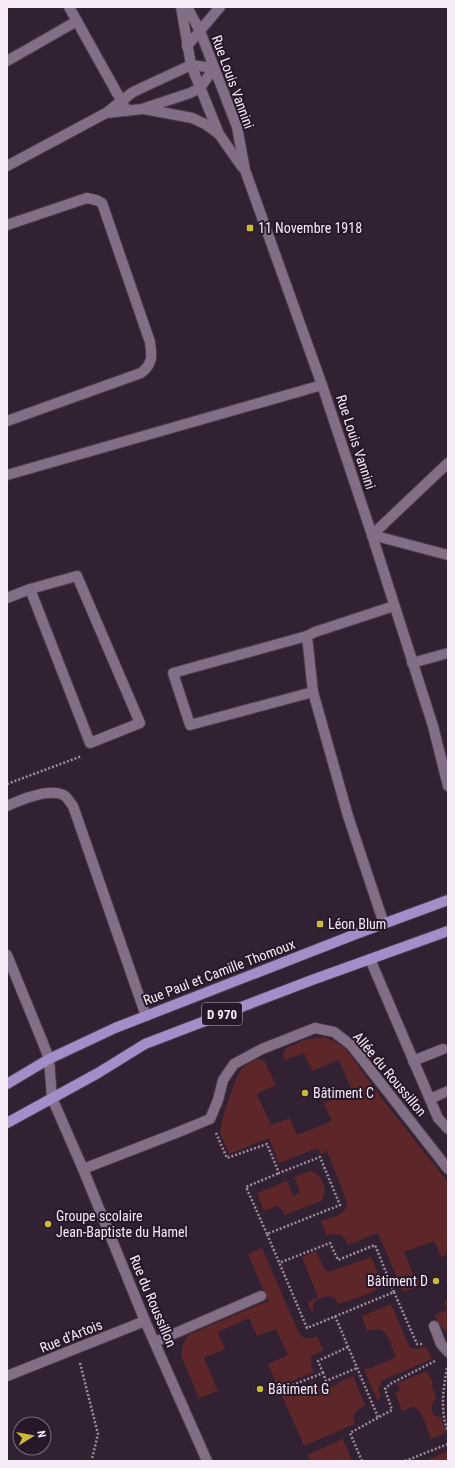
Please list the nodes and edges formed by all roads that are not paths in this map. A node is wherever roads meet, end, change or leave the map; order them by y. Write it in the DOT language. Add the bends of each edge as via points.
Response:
graph roads {
  1 [pos="69,7"];
  2 [pos="181,7"];
  3 [pos="187,7"];
  4 [pos="220,7"];
  5 [pos="77,21"];
  6 [pos="200,31"];
  7 [pos="187,46"];
  8 [pos="7,61"];
  9 [pos="191,65"];
  10 [pos="214,68"];
  11 [pos="200,88"];
  12 [pos="122,100"];
  13 [pos="142,109"];
  14 [pos="127,111"];
  15 [pos="106,113"];
  16 [pos="219,134"];
  17 [pos="7,166"];
  18 [pos="244,170"];
  19 [pos="7,225"];
  20 [pos="322,385"];
  21 [pos="7,421"];
  22 [pos="448,463"];
  23 [pos="7,475"];
  24 [pos="372,535"];
  25 [pos="448,555"];
  26 [pos="30,589"];
  27 [pos="7,598"];
  28 [pos="394,606"];
  29 [pos="307,636"];
  30 [pos="448,653"];
  31 [pos="412,662"];
  32 [pos="313,692"];
  33 [pos="433,726"];
  34 [pos="448,764"];
  35 [pos="448,786"];
  36 [pos="7,806"];
  37 [pos="448,900"];
  38 [pos="384,924"];
  39 [pos="448,931"];
  40 [pos="7,955"];
  41 [pos="370,959"];
  42 [pos="146,1016"];
  43 [pos="443,1049"];
  44 [pos="49,1059"];
  45 [pos="413,1061"];
  46 [pos="7,1084"];
  47 [pos="448,1091"];
  48 [pos="52,1098"];
  49 [pos="430,1099"];
  50 [pos="7,1123"];
  51 [pos="448,1130"];
  52 [pos="83,1169"];
  53 [pos="448,1169"];
  54 [pos="261,1296"];
  55 [pos="146,1321"];
  56 [pos="434,1326"];
  57 [pos="155,1342"];
  58 [pos="443,1351"];
  59 [pos="7,1376"];
  60 [pos="206,1461"];
  1 -- 5 [label="street"];
  2 -- 7 [label="street, Rue Louis Vannini"];
  3 -- 6 [label="street, Rue Louis Vannini"];
  4 -- 6 [label="street"];
  5 -- 8 [label="street"];
  5 -- 12 [label="street"];
  6 -- 7 [label="street"];
  6 -- 10 [label="street, Rue Louis Vannini"];
  7 -- 9 [label="street, Rue Louis Vannini"];
  9 -- 10 [label="street"];
  9 -- 11 [label="street, Rue Louis Vannini"];
  9 -- 12 [label="street" via="133,92"];
  10 -- 11 [label="street"];
  10 -- 18 [label="street, Rue Louis Vannini" via="237,128"];
  11 -- 13 [label="street"];
  11 -- 16 [label="street, Rue Louis Vannini"];
  12 -- 14 [label="street"];
  12 -- 15 [label="street"];
  13 -- 14 [label="street"];
  13 -- 16 [label="street" via="192,118"];
  14 -- 15 [label="street"];
  15 -- 17 [label="street"];
  16 -- 18 [label="street, Rue Louis Vannini"];
  18 -- 20 [label="street, Rue Louis Vannini"];
  19 -- 21 [label="street" via="87,198 102,203 150,342 152,356 148,368 141,373"];
  20 -- 23 [label="street"];
  20 -- 24 [label="street, Rue Louis Vannini"];
  22 -- 24 [label="street"];
  24 -- 25 [label="street"];
  24 -- 28 [label="street, Rue Louis Vannini"];
  26 -- 26 [label="street" via="90,743 140,723 76,576"];
  26 -- 27 [label="street"];
  28 -- 29 [label="street"];
  28 -- 31 [label="street, Rue Louis Vannini"];
  29 -- 32 [label="street"];
  29 -- 32 [label="street" via="173,673 190,725"];
  30 -- 31 [label="street"];
  31 -- 33 [label="street, Rue Louis Vannini"];
  32 -- 38 [label="street" via="348,816"];
  33 -- 34 [label="street, Rue Louis Vannini"];
  33 -- 35 [label="street, Rue Louis Vannini"];
  36 -- 42 [label="street" via="35,795 55,794 64,796 73,806"];
  37 -- 38 [label="main road, Rue Paul et Camille Thomoux / D 970"];
  38 -- 42 [label="main road, Rue Paul et Camille Thomoux / D 970"];
  39 -- 41 [label="main road, D 970"];
  40 -- 44 [label="street, Rue du Roussillon"];
  41 -- 45 [label="street"];
  41 -- 48 [label="main road, D 970" via="145,1044"];
  42 -- 44 [label="main road, Rue Paul et Camille Thomoux / D 970"];
  43 -- 45 [label="street"];
  44 -- 46 [label="main road, Rue Paul et Camille Thomoux / D 970"];
  44 -- 48 [label="street, Rue du Roussillon"];
  45 -- 49 [label="street"];
  47 -- 49 [label="street"];
  48 -- 50 [label="main road, D 970"];
  48 -- 52 [label="street, Rue du Roussillon"];
  49 -- 51 [label="street" via="438,1118"];
  52 -- 53 [label="street, Allée du Roussillon" via="210,1119 223,1080 234,1064 262,1049 315,1028 334,1032 350,1045"];
  52 -- 55 [label="street, Rue du Roussillon"];
  54 -- 57 [label="street"];
  55 -- 57 [label="street, Rue du Roussillon"];
  55 -- 59 [label="street, Rue d'Artois"];
  56 -- 58 [label="street"];
  57 -- 60 [label="street, Rue du Roussillon"];
}
